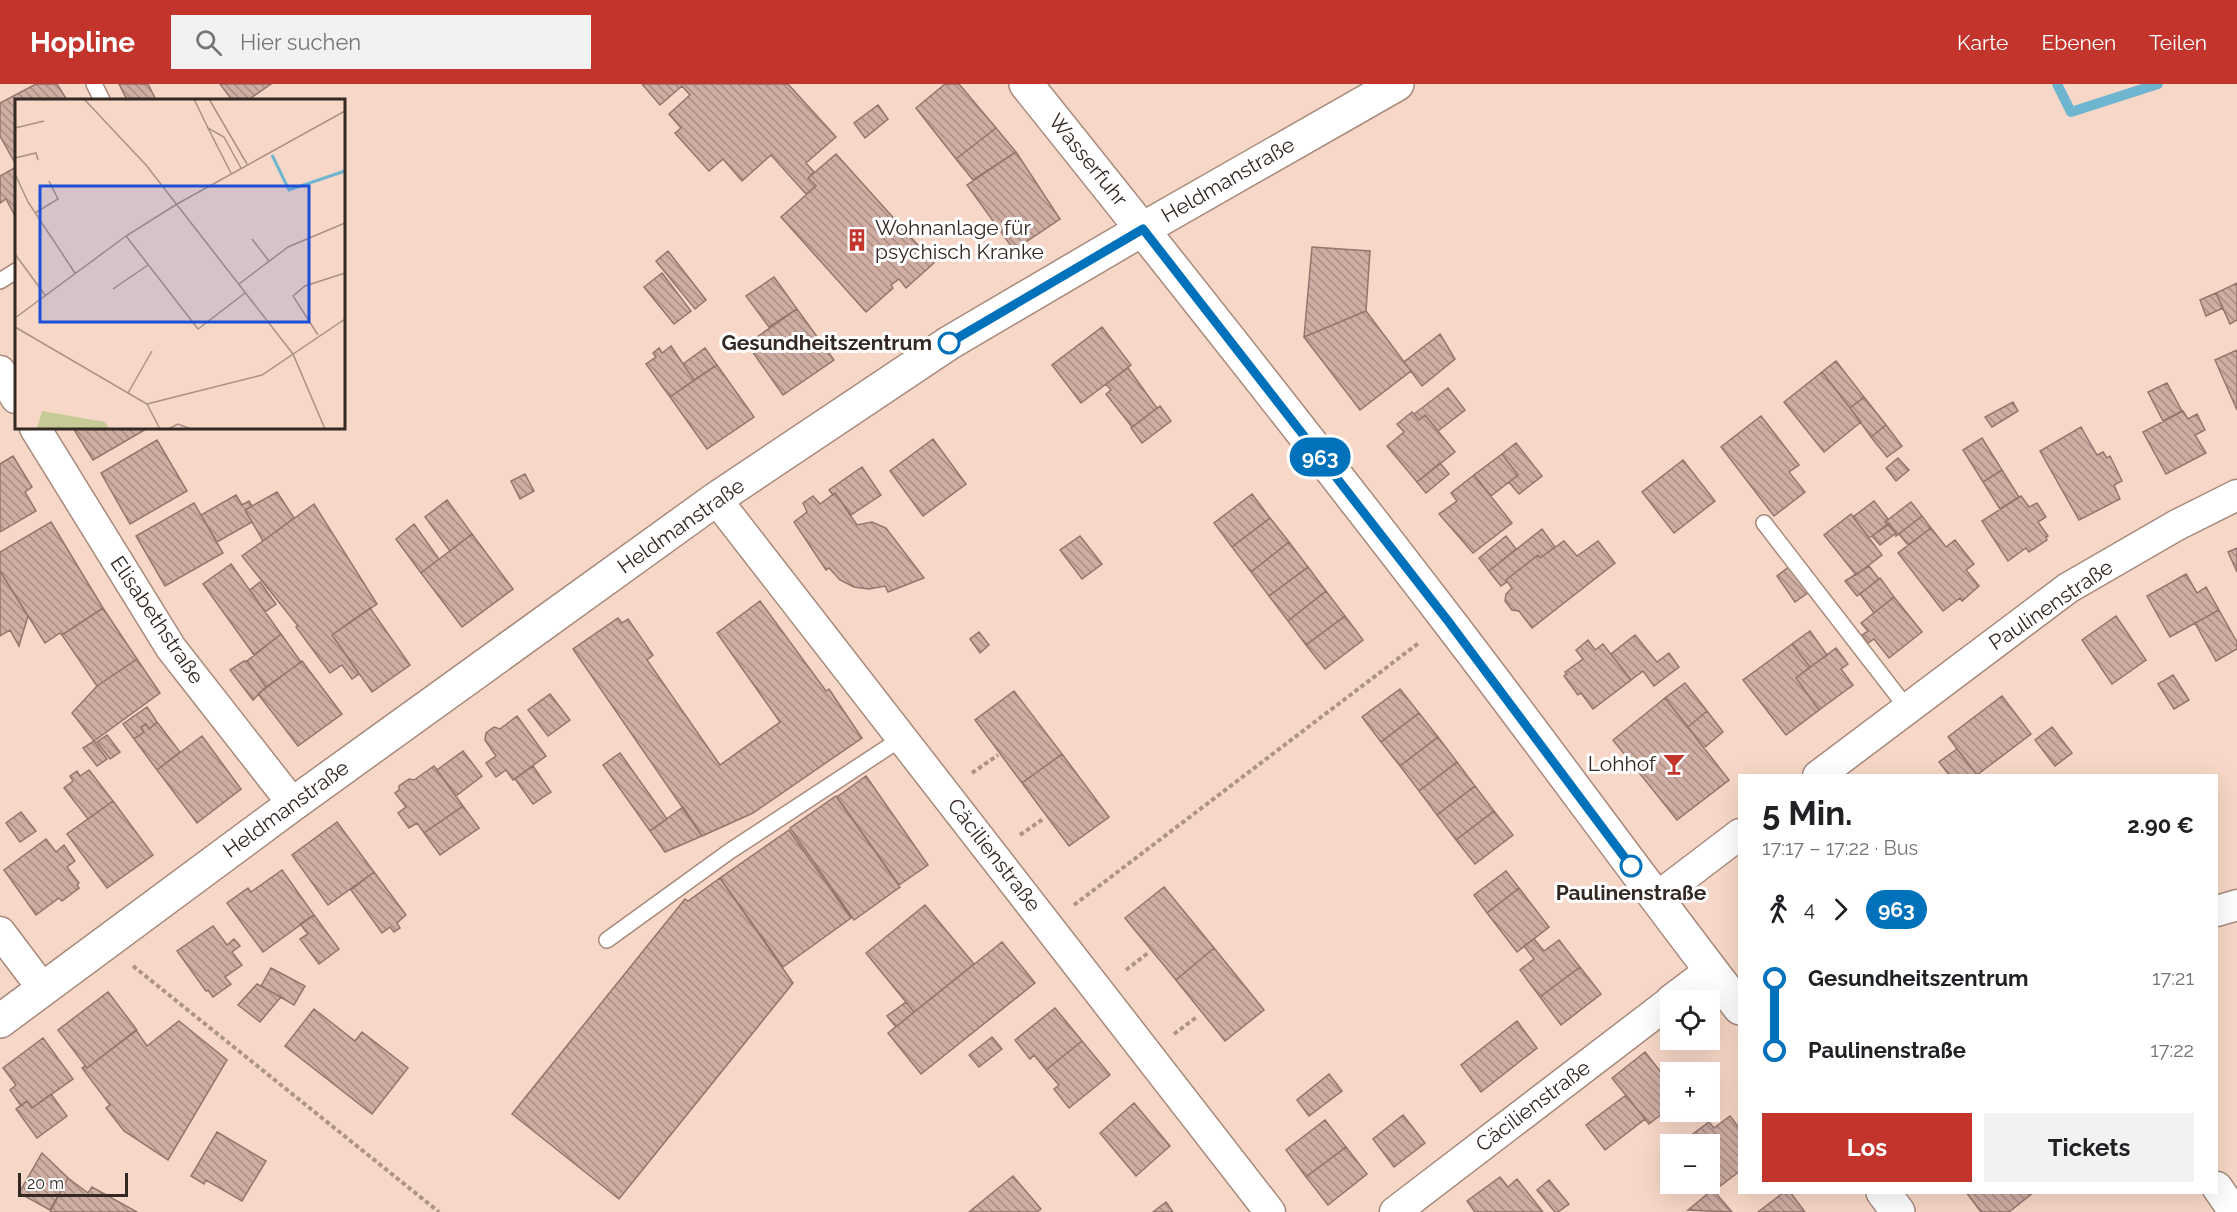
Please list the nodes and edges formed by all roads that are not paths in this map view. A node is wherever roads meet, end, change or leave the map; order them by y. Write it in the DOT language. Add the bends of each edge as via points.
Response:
graph roads {
  1 [pos="94,84"];
  2 [pos="1026,84"];
  3 [pos="1397,84"];
  4 [pos="102,99"];
  5 [pos="1143,229"];
  6 [pos="15,272"];
  7 [pos="0,281"];
  8 [pos="0,371"];
  9 [pos="15,396"];
  10 [pos="36,429"];
  11 [pos="2237,495"];
  12 [pos="716,499"];
  13 [pos="1764,523"];
  14 [pos="1907,708"];
  15 [pos="902,738"];
  16 [pos="1821,774"];
  17 [pos="293,804"];
  18 [pos="1738,836"];
  19 [pos="1656,897"];
  20 [pos="2237,905"];
  21 [pos="2218,911"];
  22 [pos="0,932"];
  23 [pos="607,940"];
  24 [pos="1711,970"];
  25 [pos="43,989"];
  26 [pos="1685,990"];
  27 [pos="1738,1005"];
  28 [pos="1660,1009"];
  29 [pos="0,1021"];
  30 [pos="2218,1188"];
  31 [pos="1884,1194"];
  32 [pos="1270,1212"];
  33 [pos="1395,1212"];
  34 [pos="1898,1212"];
  35 [pos="2234,1212"];
  1 -- 4 [label="lane"];
  2 -- 5 [label="main road, Wasserfuhr"];
  3 -- 5 [label="main road, Heldmanstraße"];
  5 -- 12 [label="main road, Heldmanstraße" via="949,343"];
  5 -- 19 [label="main road, Wasserfuhr" via="1448,621"];
  6 -- 7 [label="lane"];
  8 -- 9 [label="street"];
  10 -- 17 [label="street, Elisabethstraße" via="171,648"];
  11 -- 14 [label="street, Paulinenstraße" via="2068,588"];
  12 -- 15 [label="street, Cäcilienstraße"];
  12 -- 17 [label="main road, Heldmanstraße"];
  13 -- 14 [label="lane"];
  14 -- 16 [label="street, Paulinenstraße"];
  15 -- 23 [label="lane" via="730,851"];
  15 -- 32 [label="street, Cäcilienstraße"];
  17 -- 25 [label="main road, Heldmanstraße"];
  18 -- 19 [label="street"];
  19 -- 24 [label="main road, Wasserfuhr"];
  20 -- 21 [label="street"];
  22 -- 25 [label="street"];
  24 -- 26 [label="street, Cäcilienstraße"];
  24 -- 27 [label="main road, Wasserfuhr"];
  25 -- 29 [label="main road, Heldmanstraße"];
  28 -- 33 [label="street, Cäcilienstraße"];
  30 -- 35 [label="street"];
  31 -- 34 [label="main road"];
}
